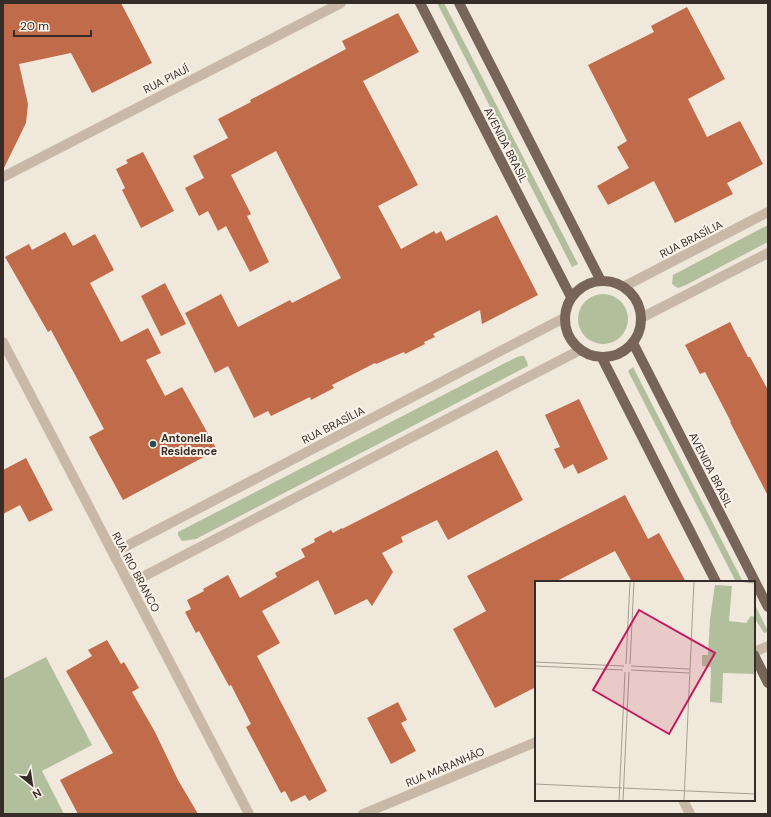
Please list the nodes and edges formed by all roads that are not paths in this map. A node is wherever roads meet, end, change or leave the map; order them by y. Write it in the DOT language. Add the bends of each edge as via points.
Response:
graph roads {
  1 [pos="341,3"];
  2 [pos="420,3"];
  3 [pos="459,3"];
  4 [pos="3,177"];
  5 [pos="768,212"];
  6 [pos="768,253"];
  7 [pos="601,281"];
  8 [pos="625,286"];
  9 [pos="571,297"];
  10 [pos="564,318"];
  11 [pos="642,318"];
  12 [pos="3,342"];
  13 [pos="633,343"];
  14 [pos="580,350"];
  15 [pos="602,358"];
  16 [pos="113,552"];
  17 [pos="715,581"];
  18 [pos="755,581"];
  19 [pos="755,582"];
  20 [pos="129,584"];
  21 [pos="768,607"];
  22 [pos="768,646"];
  23 [pos="755,652"];
  24 [pos="755,657"];
  25 [pos="768,683"];
  26 [pos="535,742"];
  27 [pos="684,801"];
  28 [pos="249,814"];
  29 [pos="363,814"];
  30 [pos="690,814"];
  1 -- 4 [label="street, RUA PIAUÍ"];
  2 -- 9 [label="main road, AVENIDA BRASIL"];
  3 -- 7 [label="main road, AVENIDA BRASIL"];
  5 -- 8 [label="street, RUA BRASÍLIA"];
  6 -- 11 [label="street"];
  7 -- 8 [label="main road"];
  7 -- 9 [label="main road" via="579,288"];
  8 -- 11 [label="main road" via="640,307"];
  9 -- 10 [label="main road"];
  10 -- 14 [label="main road" via="566,331"];
  10 -- 16 [label="street, RUA BRASÍLIA"];
  11 -- 13 [label="main road"];
  12 -- 16 [label="street, RUA RIO BRANCO"];
  13 -- 15 [label="main road" via="625,351"];
  13 -- 18 [label="main road, AVENIDA BRASIL"];
  14 -- 15 [label="main road"];
  14 -- 20 [label="street"];
  15 -- 17 [label="main road"];
  16 -- 20 [label="street, RUA RIO BRANCO"];
  19 -- 21 [label="main road, AVENIDA BRASIL"];
  20 -- 28 [label="street, RUA RIO BRANCO"];
  22 -- 23 [label="street"];
  24 -- 25 [label="main road"];
  26 -- 29 [label="street, RUA MARANHÃO"];
  27 -- 30 [label="street"];
}
